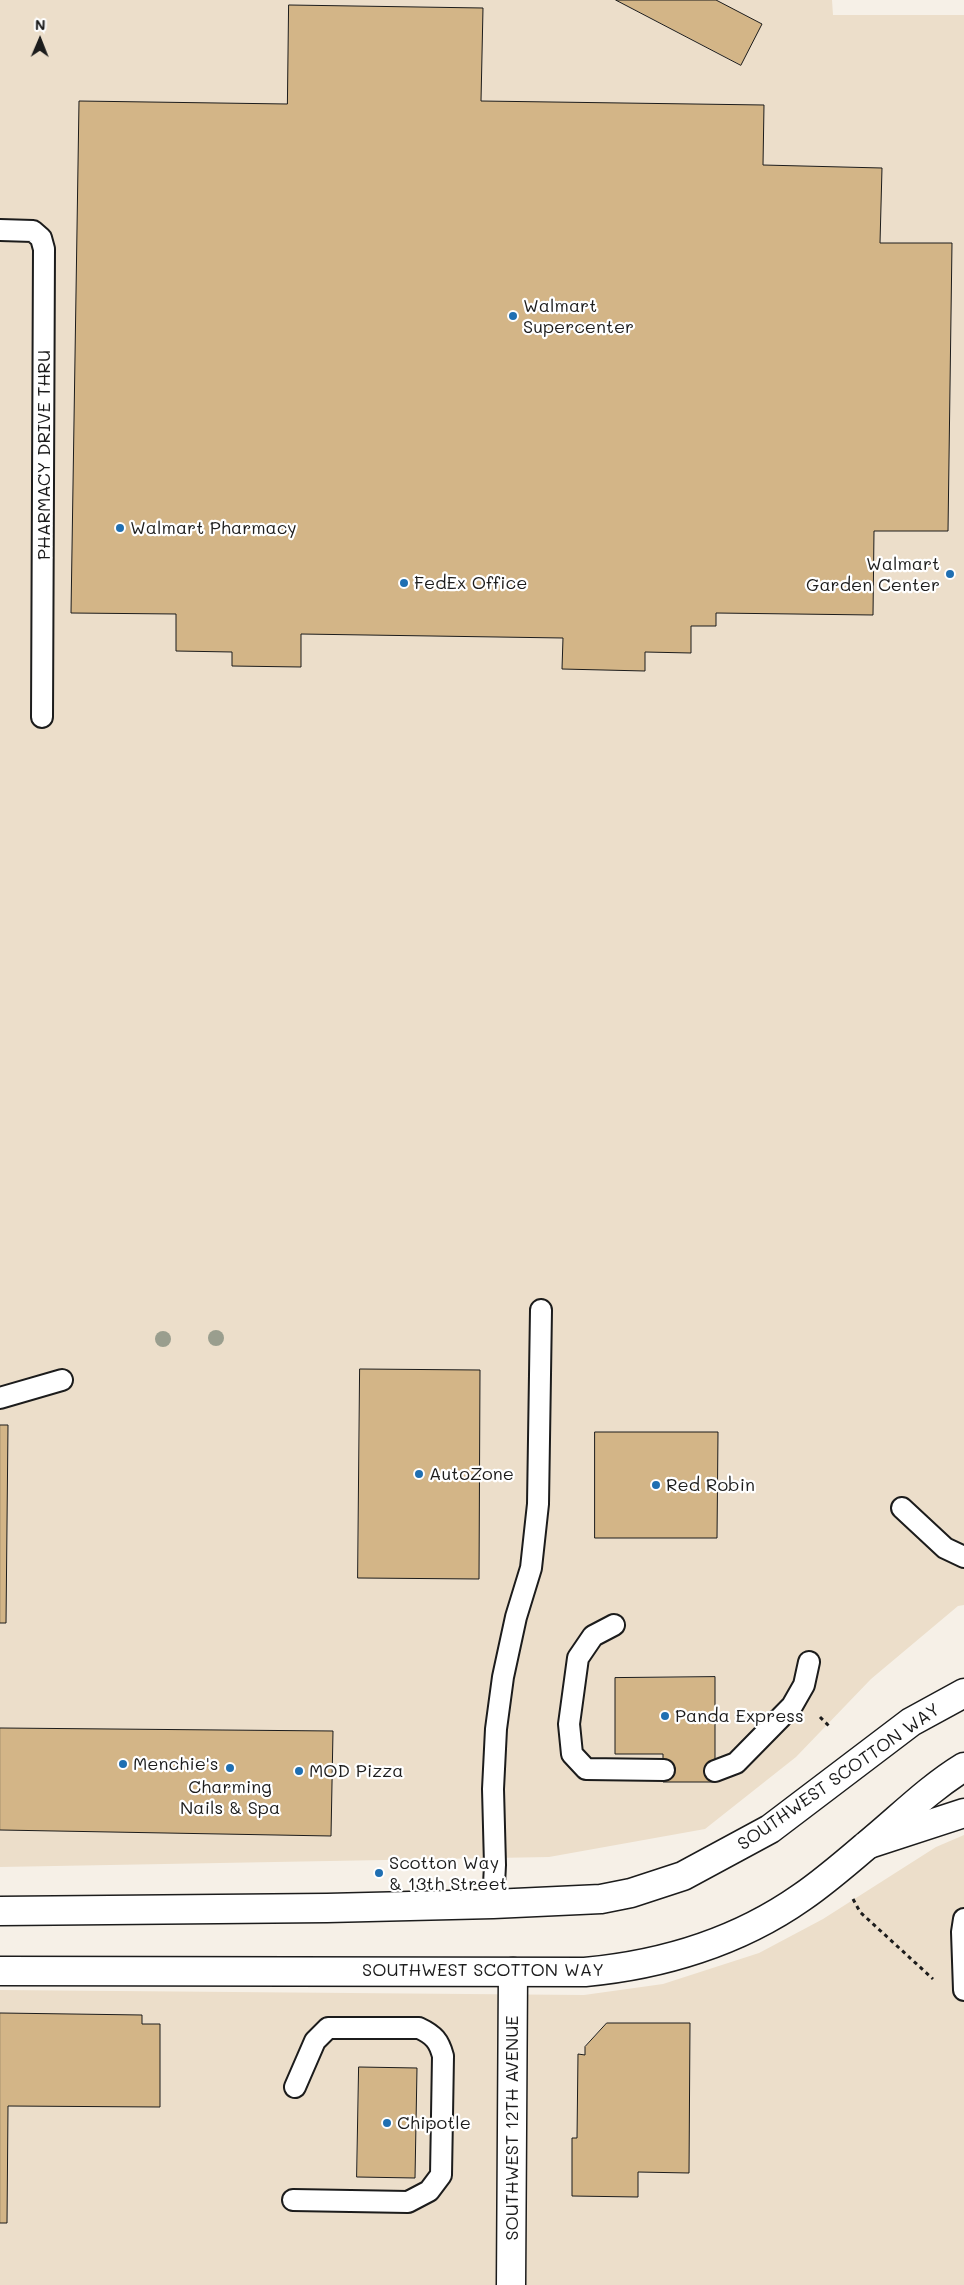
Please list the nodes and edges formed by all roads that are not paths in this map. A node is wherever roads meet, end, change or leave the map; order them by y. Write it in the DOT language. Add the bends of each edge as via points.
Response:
graph roads {
  1 [pos="0,230"];
  2 [pos="42,717"];
  3 [pos="541,1310"];
  4 [pos="62,1380"];
  5 [pos="0,1398"];
  6 [pos="902,1508"];
  7 [pos="964,1558"];
  8 [pos="614,1625"];
  9 [pos="809,1662"];
  10 [pos="964,1693"];
  11 [pos="964,1767"];
  12 [pos="664,1770"];
  13 [pos="715,1771"];
  14 [pos="964,1813"];
  15 [pos="869,1844"];
  16 [pos="493,1904"];
  17 [pos="0,1911"];
  18 [pos="964,1919"];
  19 [pos="0,1971"];
  20 [pos="513,1972"];
  21 [pos="964,1990"];
  22 [pos="295,2087"];
  23 [pos="293,2200"];
  24 [pos="511,2285"];
  1 -- 2 [label="lane, PHARMACY DRIVE THRU" via="33,231 41,238 44,249"];
  3 -- 16 [label="lane" via="538,1504 531,1568 516,1616 496,1729"];
  4 -- 5 [label="lane"];
  6 -- 7 [label="lane" via="946,1548"];
  8 -- 12 [label="lane" via="593,1636 578,1658 569,1724 572,1754 586,1769"];
  9 -- 13 [label="lane" via="804,1685 792,1706 736,1763"];
  10 -- 16 [label="main road, SOUTHWEST SCOTTON WAY" via="911,1722 770,1830 683,1876 601,1899"];
  11 -- 15 [label="main road, SOUTHWEST SCOTTON WAY" via="944,1779"];
  14 -- 15 [label="main road"];
  15 -- 20 [label="main road, SOUTHWEST SCOTTON WAY" via="801,1898 752,1926 698,1950 652,1962 585,1972"];
  16 -- 17 [label="main road, SOUTHWEST SCOTTON WAY"];
  18 -- 21 [label="lane"];
  19 -- 20 [label="main road, SOUTHWEST SCOTTON WAY"];
  20 -- 24 [label="main road, SOUTHWEST 12TH AVENUE"];
  22 -- 23 [label="lane" via="315,2041 328,2028 419,2028 432,2034 439,2042 443,2056 441,2175 429,2191 408,2202"];
}
